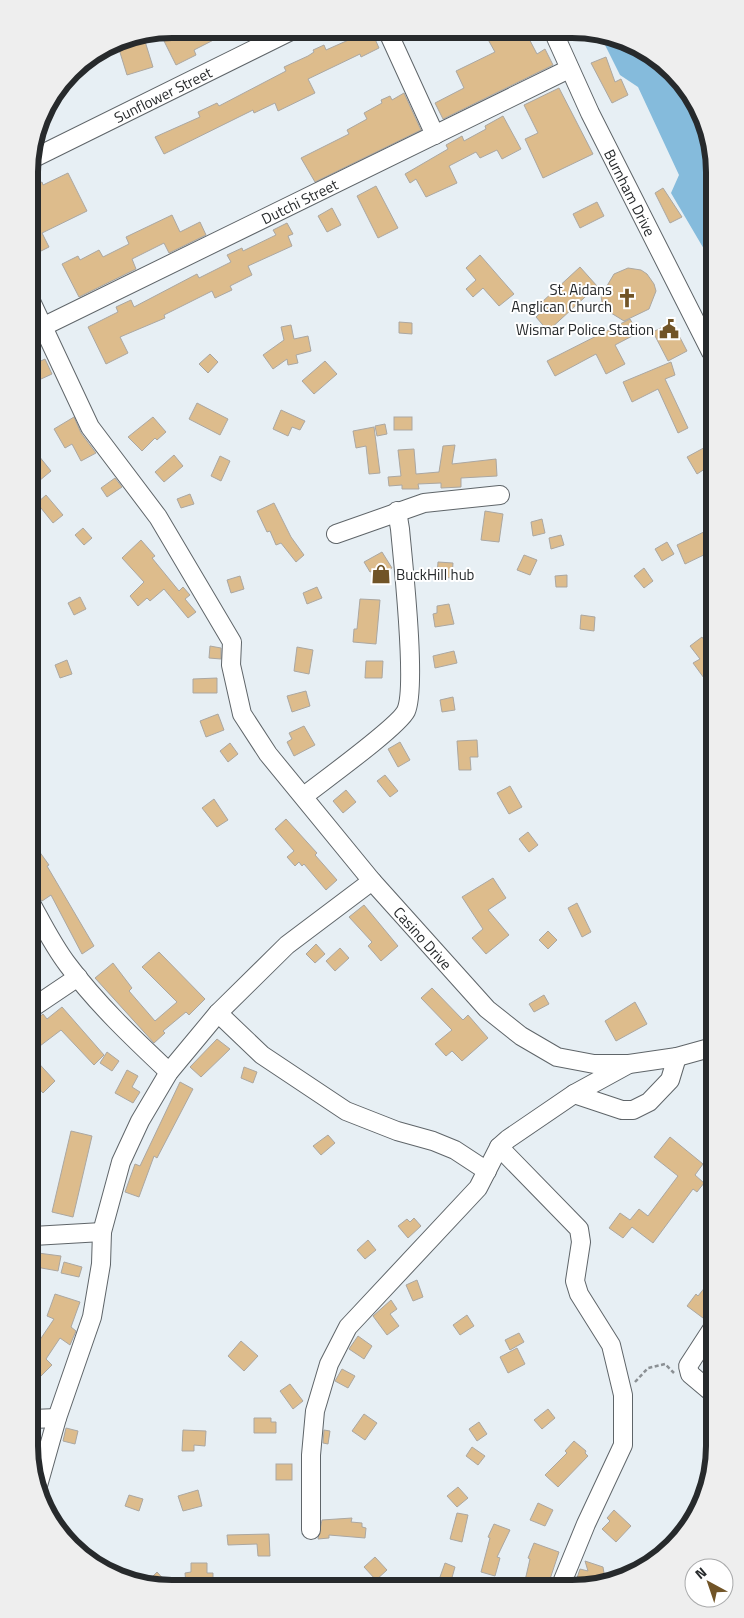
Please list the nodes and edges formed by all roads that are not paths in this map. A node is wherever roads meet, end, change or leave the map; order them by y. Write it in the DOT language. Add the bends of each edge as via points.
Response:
graph roads {
  1 [pos="280,37"];
  2 [pos="390,37"];
  3 [pos="556,37"];
  4 [pos="569,69"];
  5 [pos="434,135"];
  6 [pos="39,156"];
  7 [pos="38,329"];
  8 [pos="38,334"];
  9 [pos="706,342"];
  10 [pos="500,495"];
  11 [pos="397,511"];
  12 [pos="336,534"];
  13 [pos="304,796"];
  14 [pos="372,881"];
  15 [pos="38,915"];
  16 [pos="78,977"];
  17 [pos="38,1004"];
  18 [pos="218,1013"];
  19 [pos="706,1049"];
  20 [pos="677,1057"];
  21 [pos="629,1064"];
  22 [pos="169,1072"];
  23 [pos="574,1094"];
  24 [pos="499,1147"];
  25 [pos="487,1171"];
  26 [pos="102,1232"];
  27 [pos="38,1236"];
  28 [pos="706,1337"];
  29 [pos="706,1387"];
  30 [pos="38,1418"];
  31 [pos="58,1418"];
  32 [pos="39,1464"];
  33 [pos="311,1530"];
  34 [pos="563,1580"];
  1 -- 6 [label="street, Sunflower Street"];
  2 -- 5 [label="street"];
  3 -- 4 [label="street, Burnham Drive"];
  4 -- 5 [label="street, Dutchi Street"];
  4 -- 9 [label="street, Burnham Drive"];
  5 -- 7 [label="street, Dutchi Street"];
  8 -- 13 [label="street, Casino Drive" via="90,427 158,517 232,642 232,665 242,714 268,754"];
  10 -- 11 [label="street" via="424,503"];
  11 -- 12 [label="street"];
  11 -- 13 [label="street" via="410,668 409,700 405,712 391,726"];
  13 -- 14 [label="street, Casino Drive"];
  14 -- 18 [label="street" via="287,945"];
  14 -- 21 [label="street, Casino Drive" via="487,1009 521,1036 557,1057 594,1064"];
  15 -- 16 [label="street"];
  16 -- 17 [label="street"];
  16 -- 22 [label="street" via="113,1019"];
  18 -- 22 [label="street"];
  18 -- 25 [label="street" via="262,1055 346,1111 455,1150"];
  19 -- 20 [label="street, Casino Drive"];
  20 -- 21 [label="street, Casino Drive"];
  20 -- 23 [label="street" via="670,1080 648,1102 633,1110 622,1110"];
  21 -- 23 [label="street"];
  22 -- 26 [label="street" via="140,1121 121,1162"];
  23 -- 24 [label="street"];
  24 -- 25 [label="street"];
  24 -- 34 [label="street" via="579,1229 581,1242 575,1280 579,1294 611,1345 624,1395 624,1445"];
  25 -- 33 [label="street" via="478,1188 454,1216 348,1327 329,1364 315,1411 311,1455"];
  26 -- 27 [label="street"];
  26 -- 31 [label="street" via="101,1264 92,1317"];
  28 -- 29 [label="street" via="688,1366 690,1374"];
  30 -- 31 [label="street"];
  31 -- 32 [label="street"];
}
